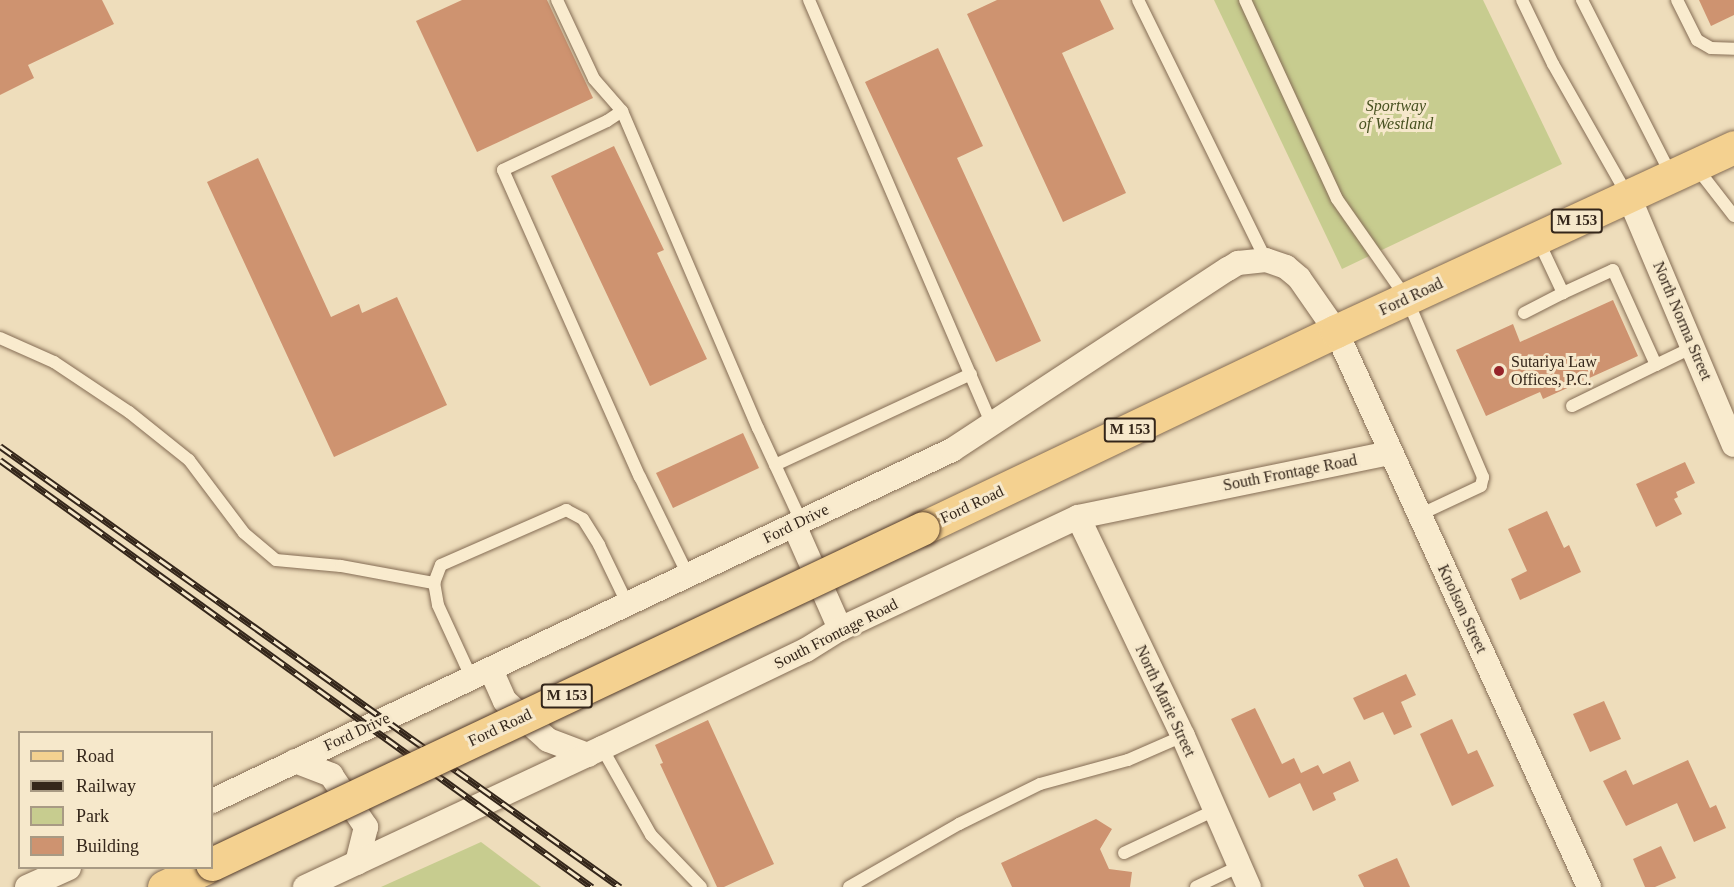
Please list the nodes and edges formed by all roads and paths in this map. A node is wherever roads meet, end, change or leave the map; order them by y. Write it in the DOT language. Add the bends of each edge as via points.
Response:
graph roads {
  1 [pos="557,0"];
  2 [pos="809,0"];
  3 [pos="1138,0"];
  4 [pos="1245,0"];
  5 [pos="1522,0"];
  6 [pos="1582,0"];
  7 [pos="1677,0"];
  8 [pos="1734,50"];
  9 [pos="622,111"];
  10 [pos="1734,147"];
  11 [pos="1683,172"];
  12 [pos="1629,197"];
  13 [pos="1734,216"];
  14 [pos="1537,239"];
  15 [pos="1266,260"];
  16 [pos="1563,293"];
  17 [pos="1407,299"];
  18 [pos="1524,313"];
  19 [pos="1336,331"];
  20 [pos="0,338"];
  21 [pos="1693,347"];
  22 [pos="1656,364"];
  23 [pos="971,374"];
  24 [pos="1572,406"];
  25 [pos="992,423"];
  26 [pos="1734,445"];
  27 [pos="1390,453"];
  28 [pos="775,465"];
  29 [pos="1419,515"];
  30 [pos="1078,517"];
  31 [pos="798,523"];
  32 [pos="689,577"];
  33 [pos="434,583"];
  34 [pos="628,605"];
  35 [pos="840,629"];
  36 [pos="481,675"];
  37 [pos="1183,736"];
  38 [pos="595,752"];
  39 [pos="295,761"];
  40 [pos="213,801"];
  41 [pos="1215,810"];
  42 [pos="1124,853"];
  43 [pos="357,863"];
  44 [pos="213,864"];
  45 [pos="65,869"];
  46 [pos="201,869"];
  47 [pos="1245,877"];
  48 [pos="28,887"];
  49 [pos="164,887"];
  50 [pos="305,887"];
  51 [pos="701,887"];
  52 [pos="849,887"];
  53 [pos="1196,887"];
  54 [pos="1590,887"];
  1 -- 9 [label="lane" via="594,79"];
  2 -- 23 [label="lane"];
  3 -- 15 [label="lane"];
  4 -- 17 [label="lane" via="1337,199"];
  5 -- 12 [label="lane" via="1553,64"];
  6 -- 11 [label="lane"];
  7 -- 8 [label="lane" via="1697,40 1711,48"];
  9 -- 28 [label="lane"];
  9 -- 32 [label="lane" via="607,122 503,170 640,477"];
  10 -- 11 [label="main road, Ford Road / M 153"];
  11 -- 12 [label="main road, Ford Road / M 153"];
  11 -- 13 [label="lane"];
  12 -- 14 [label="main road, Ford Road / M 153"];
  12 -- 21 [label="street, North Norma Street"];
  14 -- 16 [label="lane"];
  14 -- 17 [label="main road, Ford Road / M 153"];
  15 -- 19 [label="street" via="1286,267 1299,278"];
  15 -- 25 [label="street, Ford Drive" via="1238,263"];
  16 -- 18 [label="lane"];
  16 -- 22 [label="lane" via="1613,270"];
  17 -- 19 [label="main road, Ford Road / M 153"];
  17 -- 29 [label="lane" via="1483,477 1481,486"];
  19 -- 27 [label="street, Knolson Street"];
  19 -- 44 [label="main road, Ford Road / M 153, bridge"];
  20 -- 33 [label="lane" via="54,362 129,412 189,460 244,533 276,560 341,566"];
  21 -- 22 [label="lane"];
  21 -- 26 [label="street, North Norma Street"];
  22 -- 24 [label="lane"];
  23 -- 25 [label="lane"];
  23 -- 28 [label="lane"];
  25 -- 31 [label="street, Ford Drive" via="952,450"];
  27 -- 29 [label="street, Knolson Street"];
  27 -- 30 [label="street, South Frontage Road"];
  28 -- 31 [label="lane"];
  29 -- 54 [label="street, Knolson Street"];
  30 -- 35 [label="street, South Frontage Road"];
  30 -- 37 [label="street, North Marie Street"];
  31 -- 32 [label="street, Ford Drive"];
  31 -- 35 [label="street"];
  32 -- 34 [label="street, Ford Drive"];
  33 -- 34 [label="lane" via="441,565 566,510 583,519"];
  33 -- 36 [label="lane" via="438,605"];
  34 -- 36 [label="street, Ford Drive"];
  35 -- 38 [label="street, South Frontage Road" via="806,650"];
  36 -- 38 [label="street" via="548,740"];
  36 -- 39 [label="street, Ford Drive"];
  37 -- 41 [label="street, North Marie Street"];
  37 -- 52 [label="lane" via="1128,760 1040,784 958,824"];
  38 -- 43 [label="street, South Frontage Road"];
  38 -- 51 [label="lane" via="651,835"];
  39 -- 40 [label="street, Ford Drive"];
  39 -- 43 [label="street" via="331,775 366,827"];
  41 -- 42 [label="lane"];
  41 -- 47 [label="street, North Marie Street"];
  43 -- 50 [label="street, South Frontage Road"];
  45 -- 48 [label="street"];
  46 -- 49 [label="main road"];
  47 -- 53 [label="lane"];
}
